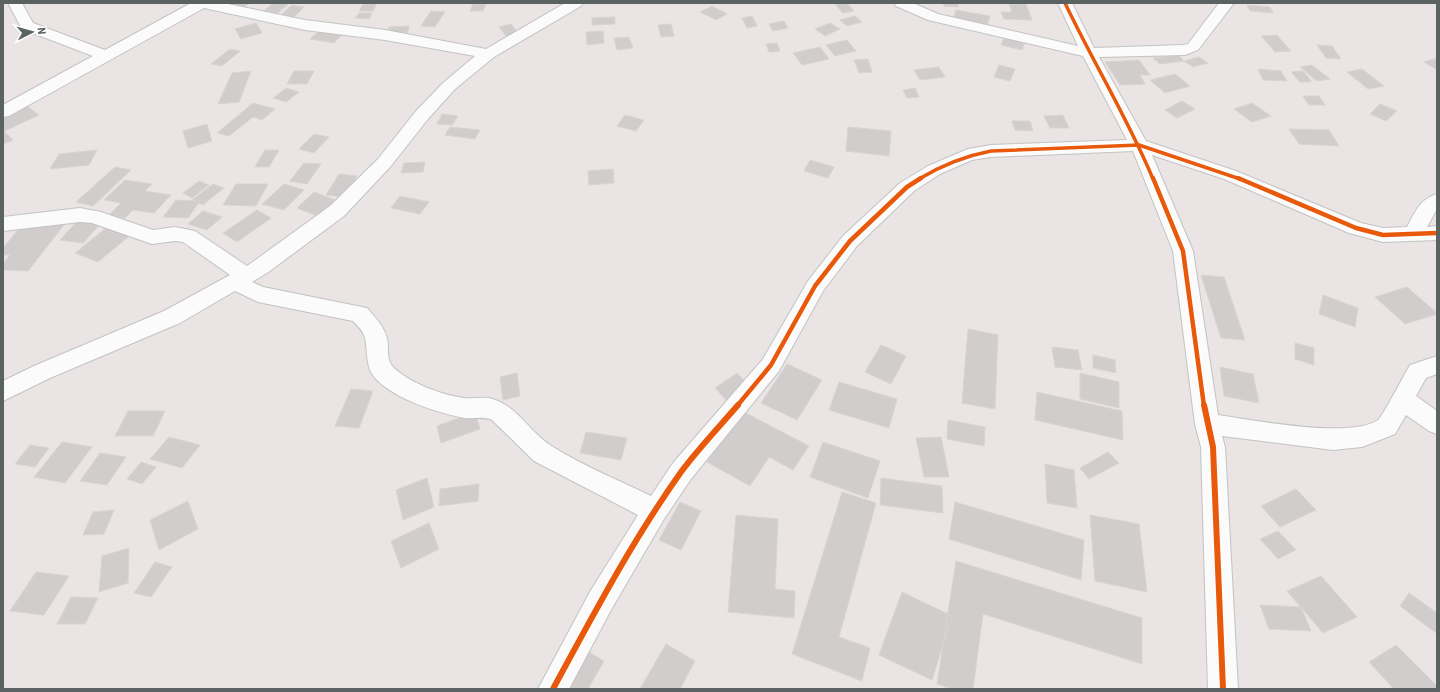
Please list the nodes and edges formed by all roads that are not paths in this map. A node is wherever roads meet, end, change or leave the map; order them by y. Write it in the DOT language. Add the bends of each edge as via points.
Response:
graph roads {
  1 [pos="15,3"];
  2 [pos="202,3"];
  3 [pos="576,3"];
  4 [pos="901,3"];
  5 [pos="1065,3"];
  6 [pos="1227,3"];
  7 [pos="1089,53"];
  8 [pos="488,54"];
  9 [pos="107,56"];
  10 [pos="3,112"];
  11 [pos="1139,145"];
  12 [pos="1437,200"];
  13 [pos="3,224"];
  14 [pos="1414,233"];
  15 [pos="1437,233"];
  16 [pos="241,279"];
  17 [pos="1437,365"];
  18 [pos="3,392"];
  19 [pos="1403,400"];
  20 [pos="1207,424"];
  21 [pos="1437,424"];
  22 [pos="655,511"];
  23 [pos="553,689"];
  24 [pos="1224,689"];
  1 -- 9 [label="street" via="27,26"];
  2 -- 8 [label="street" via="305,26 385,35"];
  2 -- 9 [label="street"];
  3 -- 8 [label="street"];
  4 -- 7 [label="street" via="933,17"];
  5 -- 7 [label="street"];
  6 -- 7 [label="street" via="1193,47 1185,50"];
  7 -- 11 [label="street"];
  8 -- 16 [label="street" via="449,86 384,163 337,211"];
  9 -- 10 [label="street"];
  11 -- 14 [label="street" via="1230,175 1356,228 1383,235"];
  11 -- 20 [label="street" via="1183,251"];
  11 -- 22 [label="street" via="991,151 968,155 934,170 908,187 850,241 816,286 771,365 682,471"];
  12 -- 14 [label="street" via="1427,207"];
  13 -- 16 [label="street" via="80,215 94,217 152,237 174,234 188,236"];
  14 -- 15 [label="street"];
  16 -- 18 [label="street" via="172,317 42,372"];
  16 -- 22 [label="street" via="258,294 359,314 371,326 376,338 378,358 383,372 409,390 465,408 488,408 500,413 543,454"];
  17 -- 19 [label="street" via="1418,371"];
  19 -- 20 [label="street" via="1387,427 1362,437 1333,440"];
  19 -- 21 [label="street"];
  20 -- 24 [label="street" via="1213,447"];
  22 -- 23 [label="street" via="601,600"];
}
